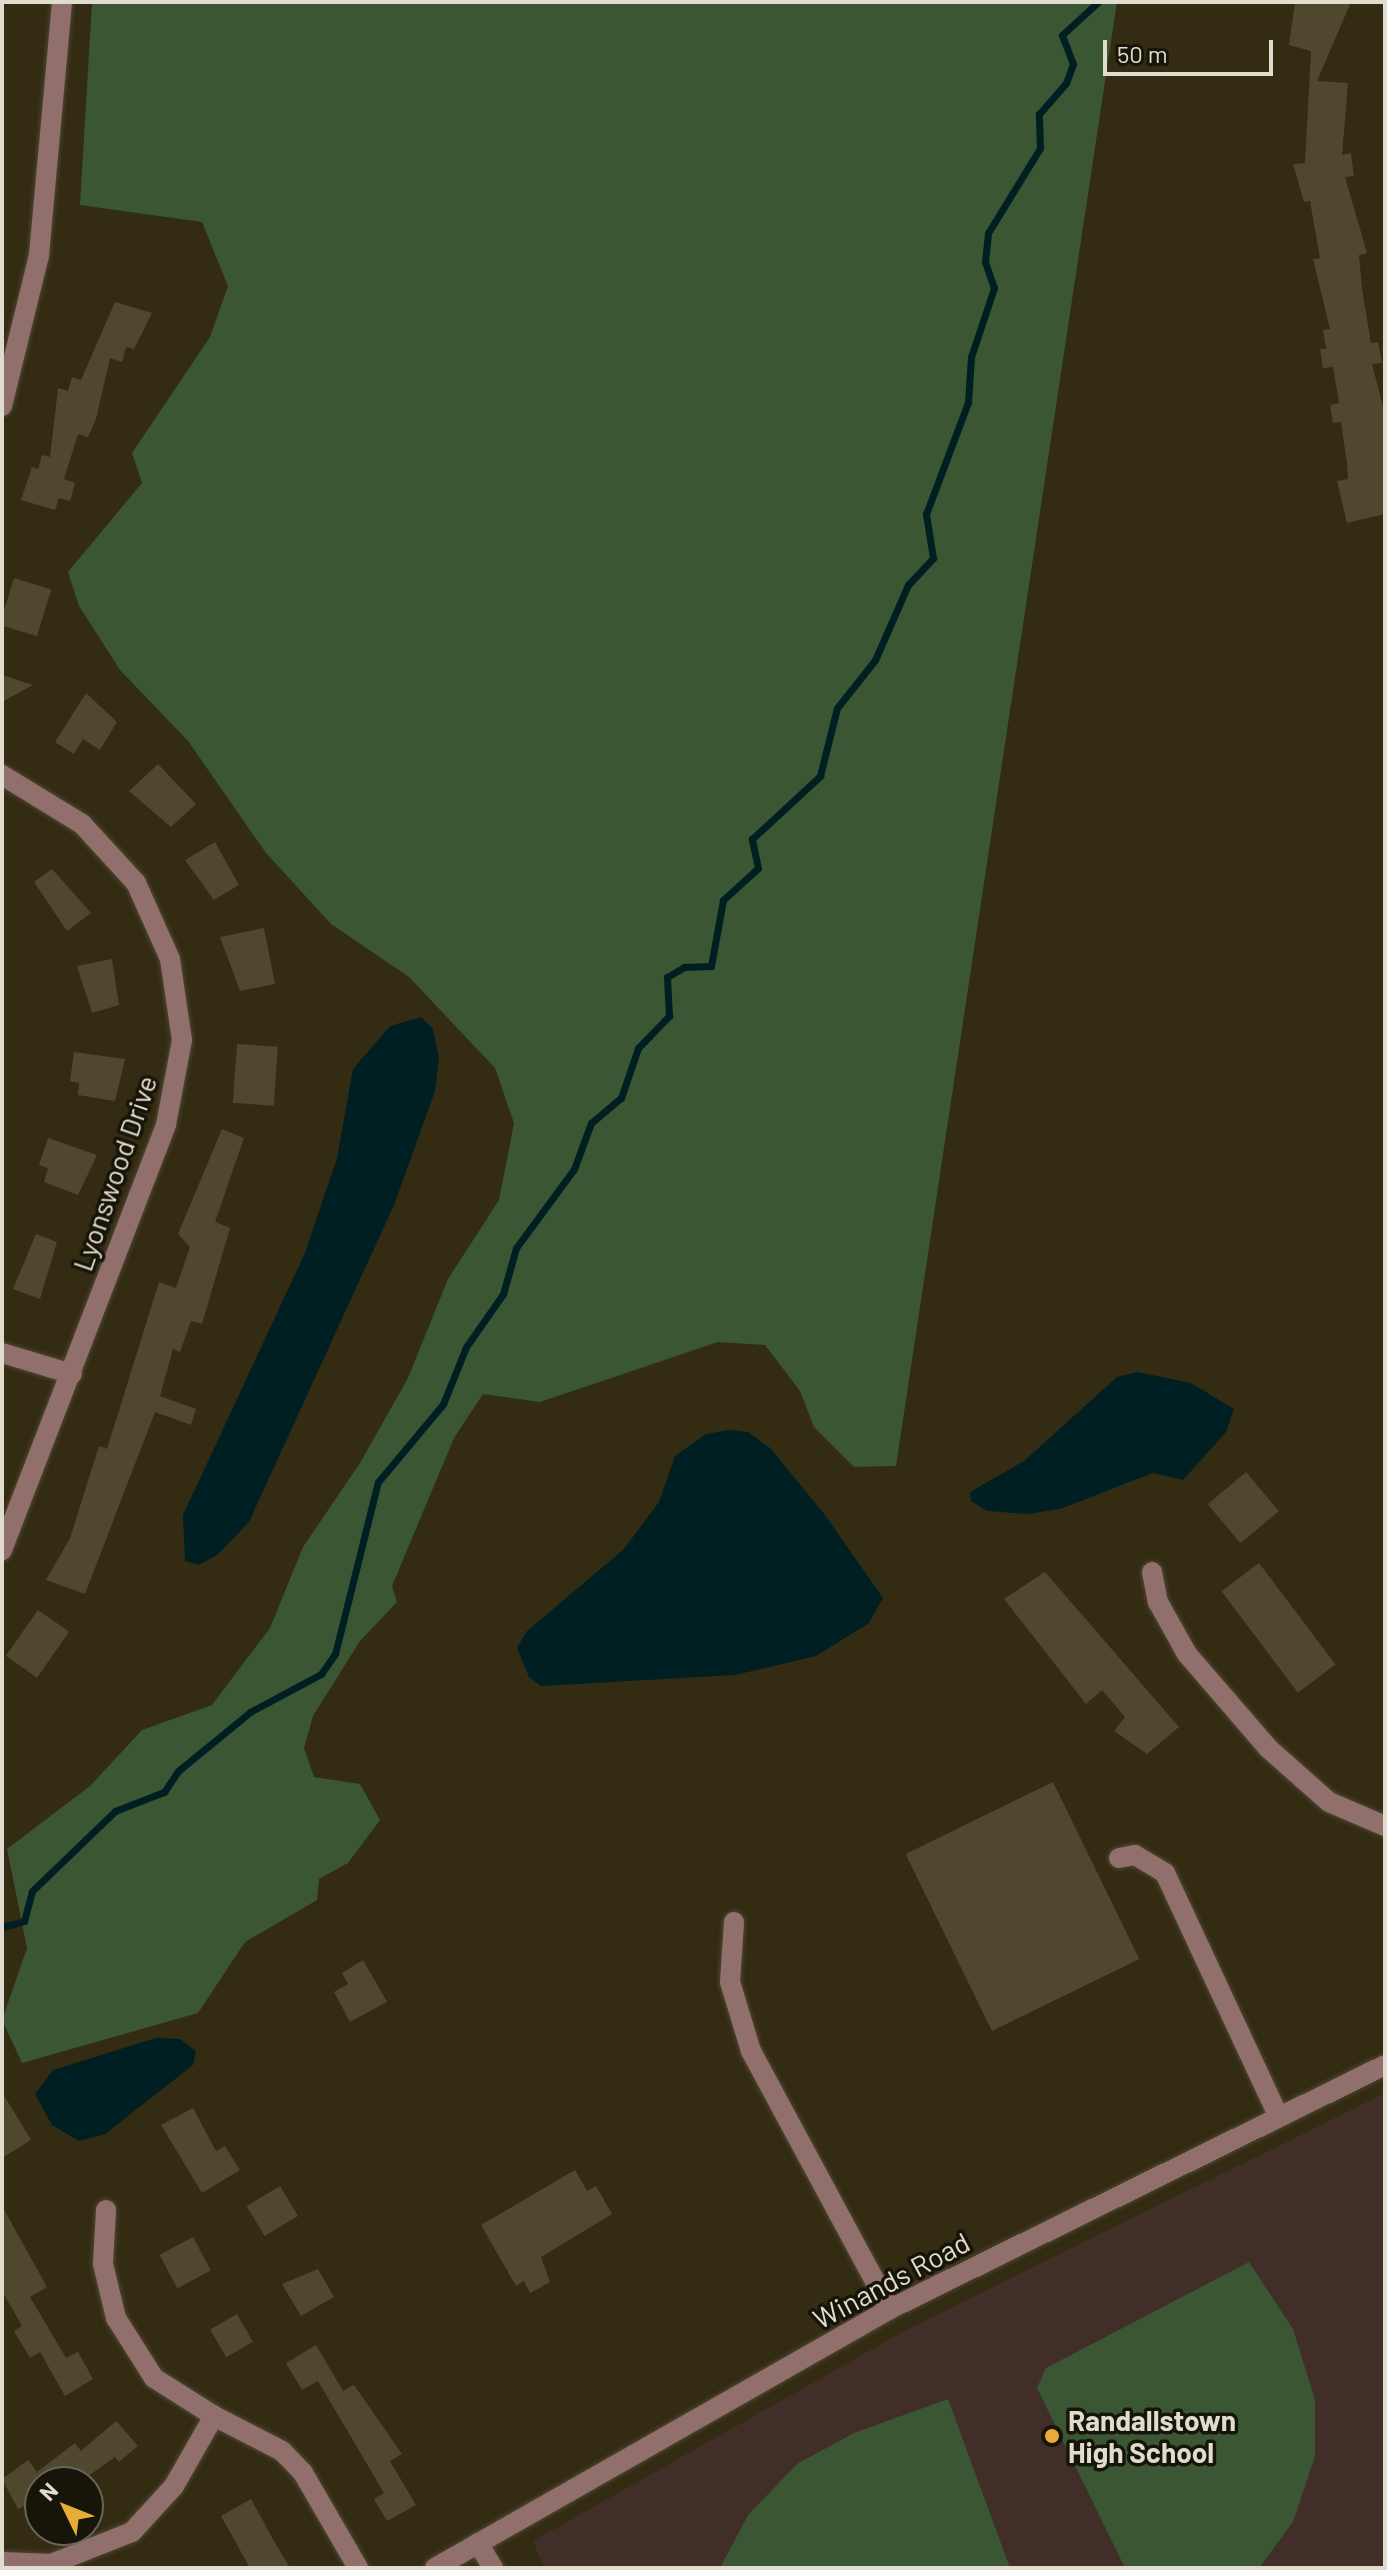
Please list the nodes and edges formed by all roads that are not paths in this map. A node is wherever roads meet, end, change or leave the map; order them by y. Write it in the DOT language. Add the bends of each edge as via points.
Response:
graph roads {
  1 [pos="62,2"];
  2 [pos="2,406"];
  3 [pos="2,775"];
  4 [pos="2,1353"];
  5 [pos="72,1374"];
  6 [pos="2,1550"];
  7 [pos="1152,1572"];
  8 [pos="1385,1826"];
  9 [pos="1119,1858"];
  10 [pos="734,1922"];
  11 [pos="1385,2065"];
  12 [pos="1278,2115"];
  13 [pos="106,2210"];
  14 [pos="890,2309"];
  15 [pos="214,2416"];
  16 [pos="478,2543"];
  17 [pos="2,2562"];
  18 [pos="358,2568"];
  19 [pos="435,2568"];
  20 [pos="493,2568"];
  1 -- 2 [label="street" via="39,255"];
  3 -- 5 [label="street, Lyonswood Drive" via="49,798 111,850 155,921 179,1000 182,1040 166,1125"];
  4 -- 5 [label="street"];
  5 -- 6 [label="street, Lyonswood Drive"];
  7 -- 8 [label="street" via="1158,1602 1187,1654 1268,1748 1329,1802"];
  9 -- 12 [label="street" via="1135,1855 1165,1873"];
  10 -- 14 [label="street" via="730,1982 751,2051"];
  11 -- 12 [label="street, Winands Road"];
  12 -- 14 [label="street, Winands Road"];
  13 -- 15 [label="street" via="104,2278 116,2318 154,2378"];
  14 -- 16 [label="street, Winands Road"];
  15 -- 17 [label="street" via="174,2486 132,2532 51,2564"];
  15 -- 18 [label="street" via="282,2451 303,2473"];
  16 -- 19 [label="street, Winands Road"];
  16 -- 20 [label="street"];
}
